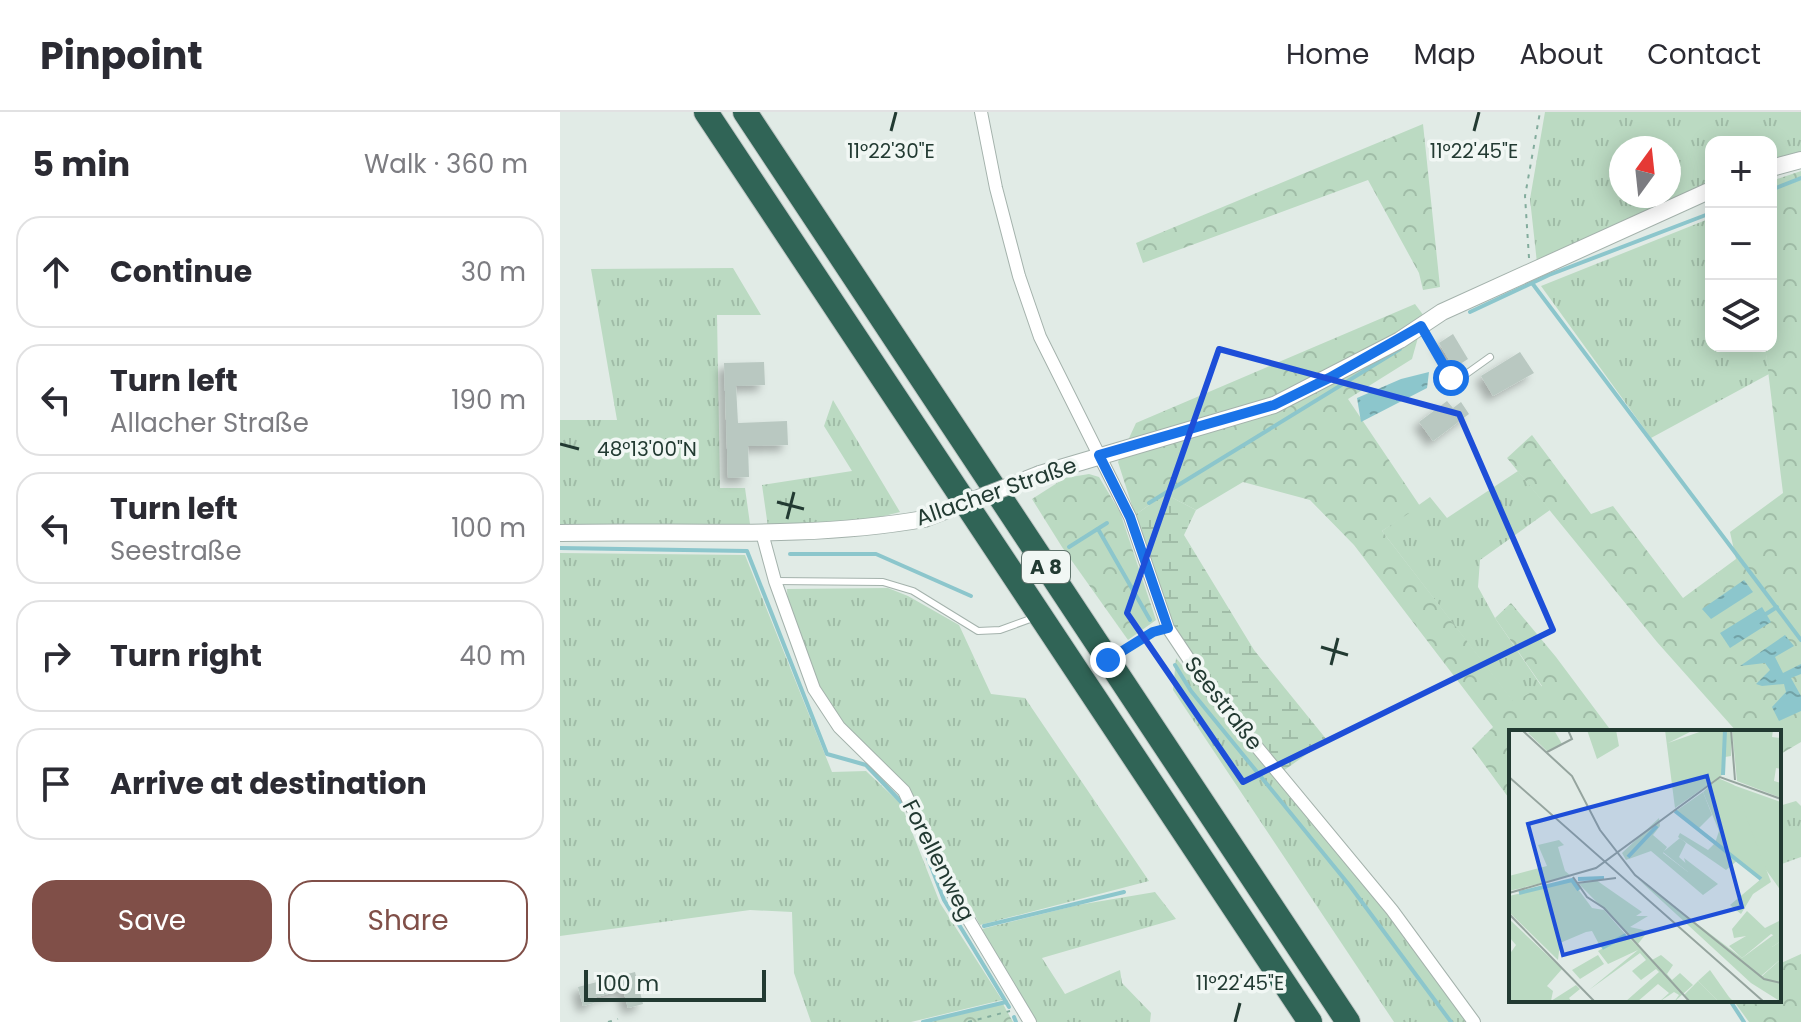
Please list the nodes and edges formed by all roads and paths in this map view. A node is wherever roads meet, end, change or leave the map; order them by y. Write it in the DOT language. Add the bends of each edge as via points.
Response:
graph roads {
  1 [pos="706,112"];
  2 [pos="745,112"];
  3 [pos="981,112"];
  4 [pos="1540,112"];
  5 [pos="1801,160"];
  6 [pos="1777,166"];
  7 [pos="1705,193"];
  8 [pos="1530,272"];
  9 [pos="1421,326"];
  10 [pos="1490,357"];
  11 [pos="1099,455"];
  12 [pos="560,533"];
  13 [pos="762,533"];
  14 [pos="775,581"];
  15 [pos="1040,616"];
  16 [pos="1168,628"];
  17 [pos="1108,660"];
  18 [pos="1023,1008"];
  19 [pos="618,1019"];
  20 [pos="608,1022"];
  21 [pos="968,1022"];
  22 [pos="1030,1022"];
  23 [pos="1310,1022"];
  24 [pos="1348,1022"];
  25 [pos="1474,1022"];
  1 -- 15 [label="highway, A 8"];
  2 -- 17 [label="highway, A 8"];
  3 -- 11 [label="street, Seestraße" via="1019,276 1040,337"];
  4 -- 8 [label="path" via="1525,196"];
  5 -- 6 [label="street"];
  7 -- 8 [label="street, Allacher Straße"];
  8 -- 9 [label="street, Allacher Straße"];
  9 -- 10 [label="lane" via="1451,378 1462,377"];
  9 -- 11 [label="street, Allacher Straße" via="1274,405"];
  11 -- 13 [label="street, Allacher Straße, bridge" via="924,519 883,527"];
  11 -- 16 [label="street, Seestraße" via="1130,517"];
  12 -- 13 [label="street, Allacher Straße"];
  13 -- 14 [label="street, Forellenweg"];
  14 -- 15 [label="lane" via="883,582 913,591 978,631 1000,630"];
  14 -- 18 [label="street, Forellenweg" via="814,689 839,727 904,791 952,892"];
  15 -- 23 [label="highway, A 8"];
  16 -- 17 [label="lane"];
  16 -- 25 [label="street, Seestraße" via="1208,688 1392,910"];
  17 -- 24 [label="highway, A 8"];
  18 -- 21 [label="path"];
  18 -- 22 [label="street, Forellenweg"];
  19 -- 20 [label="path"];
}
